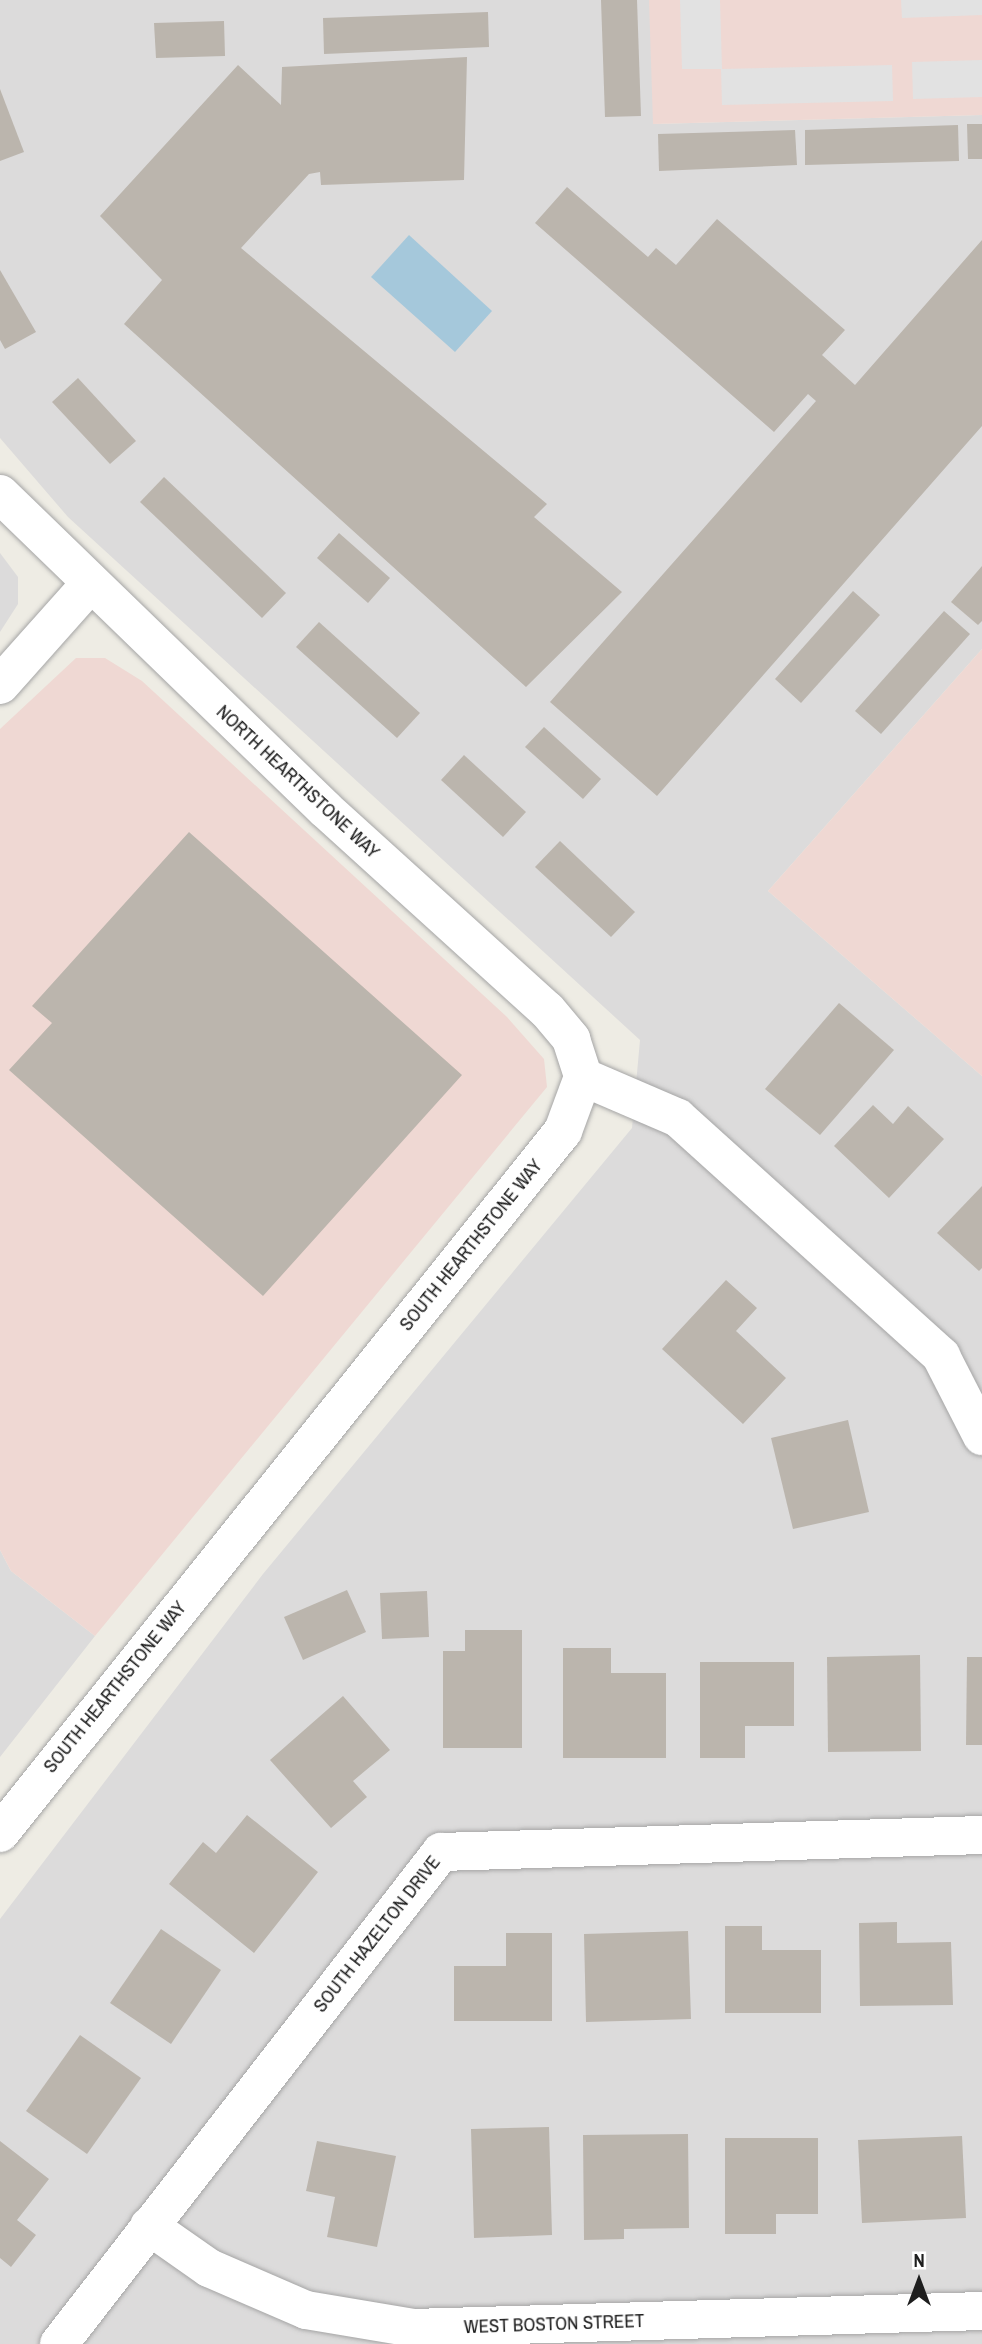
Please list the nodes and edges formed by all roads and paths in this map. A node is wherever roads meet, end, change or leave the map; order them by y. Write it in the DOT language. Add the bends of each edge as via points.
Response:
graph roads {
  1 [pos="0,494"];
  2 [pos="89,585"];
  3 [pos="0,685"];
  4 [pos="583,1077"];
  5 [pos="982,1436"];
  6 [pos="0,1833"];
  7 [pos="982,1835"];
  8 [pos="149,2226"];
  9 [pos="982,2311"];
  10 [pos="59,2344"];
  1 -- 2 [label="street, NORTH HEARTHSTONE WAY"];
  2 -- 3 [label="street"];
  2 -- 4 [label="street, NORTH HEARTHSTONE WAY" via="547,1010 571,1039"];
  4 -- 5 [label="street" via="678,1118 941,1356"];
  4 -- 6 [label="street, SOUTH HEARTHSTONE WAY" via="563,1131"];
  7 -- 8 [label="street, SOUTH HAZELTON DRIVE" via="441,1852"];
  8 -- 9 [label="street, WEST BOSTON STREET" via="209,2268 306,2310 414,2328"];
  8 -- 10 [label="street, SOUTH HAZELTON DRIVE"];
}
